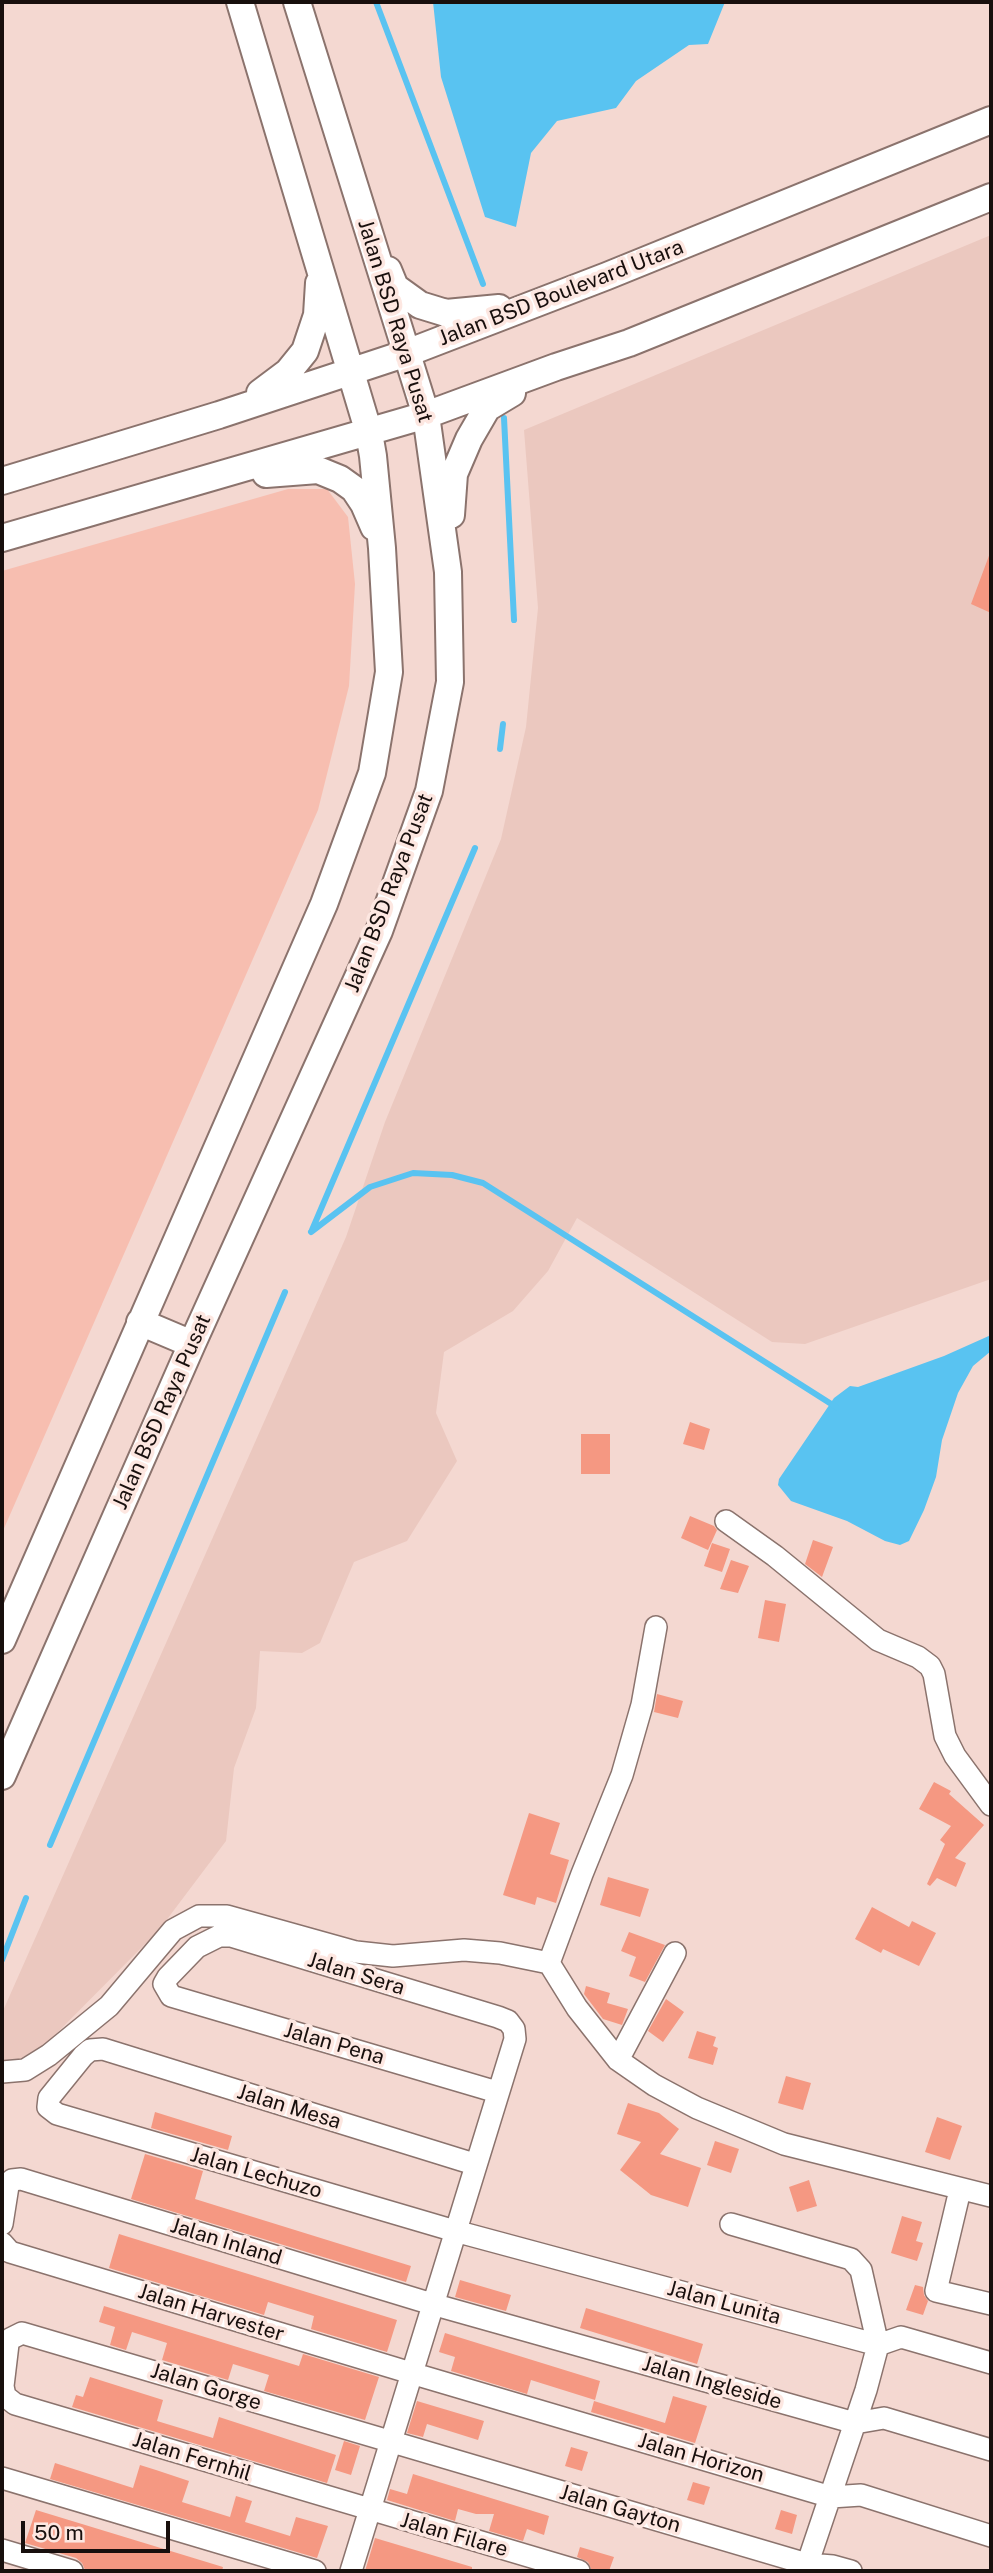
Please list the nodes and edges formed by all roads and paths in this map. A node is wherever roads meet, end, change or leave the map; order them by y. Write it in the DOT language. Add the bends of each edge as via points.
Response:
graph roads {
  1 [pos="240,2"];
  2 [pos="297,2"];
  3 [pos="991,120"];
  4 [pos="991,197"];
  5 [pos="361,207"];
  6 [pos="320,270"];
  7 [pos="530,305"];
  8 [pos="407,354"];
  9 [pos="556,367"];
  10 [pos="351,371"];
  11 [pos="241,407"];
  12 [pos="426,415"];
  13 [pos="369,433"];
  14 [pos="226,474"];
  15 [pos="2,481"];
  16 [pos="2,538"];
  17 [pos="382,548"];
  18 [pos="448,572"];
  19 [pos="140,1322"];
  20 [pos="192,1344"];
  21 [pos="726,1521"];
  22 [pos="656,1627"];
  23 [pos="2,1640"];
  24 [pos="2,1776"];
  25 [pos="991,1805"];
  26 [pos="675,1954"];
  27 [pos="549,1964"];
  28 [pos="171,1996"];
  29 [pos="618,2060"];
  30 [pos="2,2072"];
  31 [pos="496,2092"];
  32 [pos="57,2114"];
  33 [pos="474,2164"];
  34 [pos="960,2190"];
  35 [pos="991,2196"];
  36 [pos="2,2224"];
  37 [pos="731,2224"];
  38 [pos="455,2231"];
  39 [pos="6,2248"];
  40 [pos="432,2304"];
  41 [pos="991,2304"];
  42 [pos="878,2345"];
  43 [pos="991,2363"];
  44 [pos="411,2373"];
  45 [pos="15,2404"];
  46 [pos="855,2423"];
  47 [pos="390,2442"];
  48 [pos="991,2450"];
  49 [pos="2,2478"];
  50 [pos="831,2497"];
  51 [pos="369,2510"];
  52 [pos="991,2536"];
  53 [pos="2,2550"];
  54 [pos="806,2568"];
  55 [pos="72,2571"];
  56 [pos="315,2571"];
  57 [pos="351,2571"];
  58 [pos="579,2571"];
  59 [pos="850,2571"];
  1 -- 6 [label="main road"];
  2 -- 5 [label="main road, Jalan BSD Raya Pusat"];
  3 -- 7 [label="main road, Jalan BSD Boulevard Utara"];
  4 -- 9 [label="main road" via="629,343"];
  5 -- 7 [label="main road" via="395,287 420,305 446,313"];
  5 -- 8 [label="main road, Jalan BSD Raya Pusat"];
  6 -- 10 [label="main road"];
  6 -- 11 [label="main road" via="317,314 305,351 288,372"];
  7 -- 8 [label="main road, Jalan BSD Boulevard Utara"];
  8 -- 10 [label="main road, Jalan BSD Boulevard Utara"];
  8 -- 12 [label="main road, Jalan BSD Raya Pusat"];
  9 -- 12 [label="main road"];
  9 -- 18 [label="main road" via="487,408 469,439 454,474"];
  10 -- 11 [label="main road, Jalan BSD Boulevard Utara"];
  10 -- 13 [label="main road"];
  11 -- 15 [label="main road, Jalan BSD Boulevard Utara"];
  12 -- 13 [label="main road"];
  12 -- 18 [label="main road, Jalan BSD Raya Pusat"];
  13 -- 14 [label="main road"];
  13 -- 17 [label="main road"];
  14 -- 16 [label="main road"];
  14 -- 17 [label="main road" via="318,470 340,479 354,489 364,505"];
  17 -- 19 [label="main road" via="389,672 372,773 324,904"];
  18 -- 20 [label="main road, Jalan BSD Raya Pusat" via="450,682 429,791 379,931"];
  19 -- 20 [label="main road"];
  19 -- 23 [label="main road"];
  20 -- 24 [label="main road, Jalan BSD Raya Pusat"];
  21 -- 25 [label="street" via="878,1640 930,1666 945,1736"];
  22 -- 27 [label="street" via="642,1705 622,1775"];
  26 -- 29 [label="street"];
  27 -- 29 [label="street"];
  27 -- 30 [label="street" via="464,1950 393,1956 369,1953 227,1916 199,1916 173,1930 109,2006 49,2055 25,2070"];
  28 -- 31 [label="street, Jalan Pena"];
  28 -- 31 [label="street, Jalan Sera" via="164,1984 197,1947 231,1936 508,2021 515,2039"];
  29 -- 34 [label="street" via="697,2108 784,2144"];
  31 -- 33 [label="street"];
  32 -- 33 [label="street, Jalan Mesa" via="48,2107 54,2089 90,2050 103,2049"];
  32 -- 38 [label="street, Jalan Lechuzo"];
  33 -- 38 [label="street"];
  34 -- 35 [label="street"];
  34 -- 41 [label="street" via="936,2291"];
  36 -- 40 [label="street, Jalan Inland" via="8,2186 21,2179"];
  37 -- 42 [label="street" via="851,2259 861,2270"];
  38 -- 40 [label="street"];
  38 -- 42 [label="street, Jalan Lunita"];
  39 -- 44 [label="street, Jalan Harvester"];
  40 -- 44 [label="street"];
  40 -- 46 [label="street, Jalan Ingleside"];
  42 -- 43 [label="street, Jalan Lunita" via="901,2337"];
  42 -- 46 [label="street"];
  44 -- 47 [label="street"];
  44 -- 50 [label="street, Jalan Horizon"];
  45 -- 47 [label="street, Jalan Gorge" via="5,2396 3,2386 8,2344 22,2333"];
  45 -- 51 [label="street, Jalan Fernhil"];
  46 -- 48 [label="street, Jalan Ingleside" via="884,2418"];
  46 -- 50 [label="street"];
  47 -- 51 [label="street"];
  47 -- 54 [label="street, Jalan Gayton"];
  49 -- 56 [label="street"];
  50 -- 52 [label="street, Jalan Horizon" via="861,2495"];
  50 -- 54 [label="street"];
  51 -- 57 [label="street"];
  51 -- 58 [label="street, Jalan Filare"];
  53 -- 55 [label="street"];
  54 -- 59 [label="street, Jalan Gayton" via="833,2566"];
}
